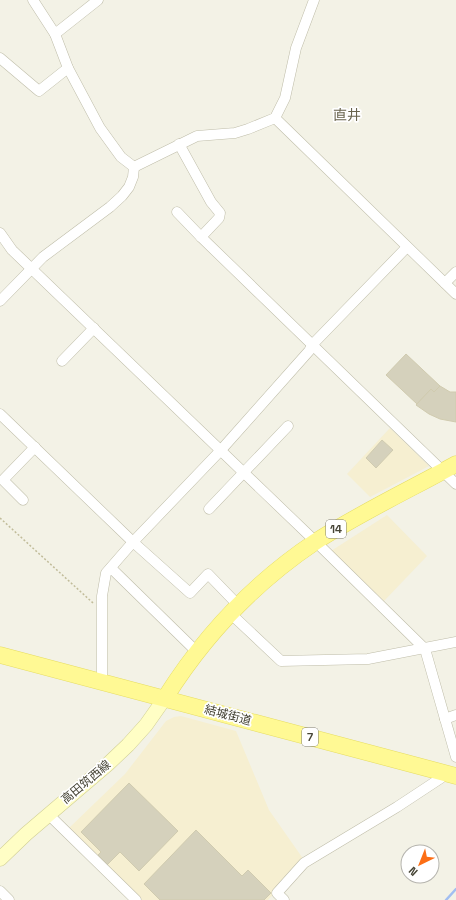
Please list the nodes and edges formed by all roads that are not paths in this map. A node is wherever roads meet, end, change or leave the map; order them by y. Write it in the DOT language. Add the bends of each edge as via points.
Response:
graph roads {
  1 [pos="33,0"];
  2 [pos="98,0"];
  3 [pos="314,0"];
  4 [pos="55,34"];
  5 [pos="0,58"];
  6 [pos="68,68"];
  7 [pos="275,118"];
  8 [pos="179,144"];
  9 [pos="134,167"];
  10 [pos="177,212"];
  11 [pos="0,234"];
  12 [pos="200,237"];
  13 [pos="407,247"];
  14 [pos="32,268"];
  15 [pos="456,272"];
  16 [pos="445,283"];
  17 [pos="456,294"];
  18 [pos="0,301"];
  19 [pos="94,328"];
  20 [pos="313,344"];
  21 [pos="62,361"];
  22 [pos="0,414"];
  23 [pos="288,426"];
  24 [pos="35,447"];
  25 [pos="221,450"];
  26 [pos="449,468"];
  27 [pos="244,472"];
  28 [pos="456,484"];
  29 [pos="23,500"];
  30 [pos="209,509"];
  31 [pos="133,542"];
  32 [pos="316,542"];
  33 [pos="111,568"];
  34 [pos="234,609"];
  35 [pos="456,642"];
  36 [pos="425,648"];
  37 [pos="197,652"];
  38 [pos="0,655"];
  39 [pos="102,681"];
  40 [pos="165,698"];
  41 [pos="456,714"];
  42 [pos="445,719"];
  43 [pos="456,757"];
  44 [pos="449,774"];
  45 [pos="48,814"];
  46 [pos="0,859"];
  47 [pos="0,891"];
  48 [pos="277,898"];
  49 [pos="9,900"];
  50 [pos="136,900"];
  1 -- 4 [label="street"];
  2 -- 4 [label="street"];
  3 -- 7 [label="street" via="296,48 285,98"];
  4 -- 6 [label="street"];
  5 -- 6 [label="street" via="38,91"];
  6 -- 9 [label="street" via="100,128 121,157"];
  7 -- 8 [label="street" via="234,134 197,136"];
  7 -- 13 [label="street"];
  8 -- 9 [label="street"];
  8 -- 12 [label="street" via="211,202 220,213 219,218"];
  9 -- 14 [label="street" via="129,187 122,196"];
  10 -- 12 [label="street"];
  11 -- 14 [label="street" via="12,250"];
  12 -- 20 [label="street"];
  13 -- 16 [label="street"];
  13 -- 20 [label="street"];
  14 -- 18 [label="street"];
  14 -- 19 [label="street"];
  15 -- 16 [label="street"];
  16 -- 17 [label="street"];
  19 -- 21 [label="street"];
  19 -- 25 [label="street"];
  20 -- 25 [label="street"];
  20 -- 26 [label="street"];
  22 -- 24 [label="street"];
  23 -- 27 [label="street"];
  24 -- 29 [label="street" via="3,480"];
  24 -- 31 [label="street"];
  25 -- 27 [label="street"];
  25 -- 31 [label="street"];
  26 -- 28 [label="street"];
  26 -- 32 [label="main road, 14" via="353,519"];
  27 -- 30 [label="street"];
  27 -- 32 [label="street"];
  31 -- 33 [label="street"];
  31 -- 34 [label="street" via="190,593 208,574"];
  32 -- 34 [label="main road, 14" via="273,573"];
  32 -- 36 [label="street"];
  33 -- 37 [label="street"];
  33 -- 39 [label="street" via="106,573 102,596"];
  34 -- 36 [label="street" via="281,661 368,659"];
  34 -- 37 [label="main road, 14"];
  35 -- 36 [label="street"];
  36 -- 42 [label="street"];
  37 -- 40 [label="main road, 14"];
  38 -- 39 [label="main road, 結城街道 / 7"];
  39 -- 40 [label="main road, 結城街道 / 7"];
  40 -- 44 [label="main road, 結城街道 / 7"];
  40 -- 45 [label="main road, 高田筑西線" via="128,745"];
  41 -- 42 [label="street"];
  42 -- 43 [label="street"];
  44 -- 48 [label="street" via="304,863"];
  45 -- 46 [label="main road, 高田筑西線"];
  45 -- 50 [label="street"];
  47 -- 49 [label="street"];
}
